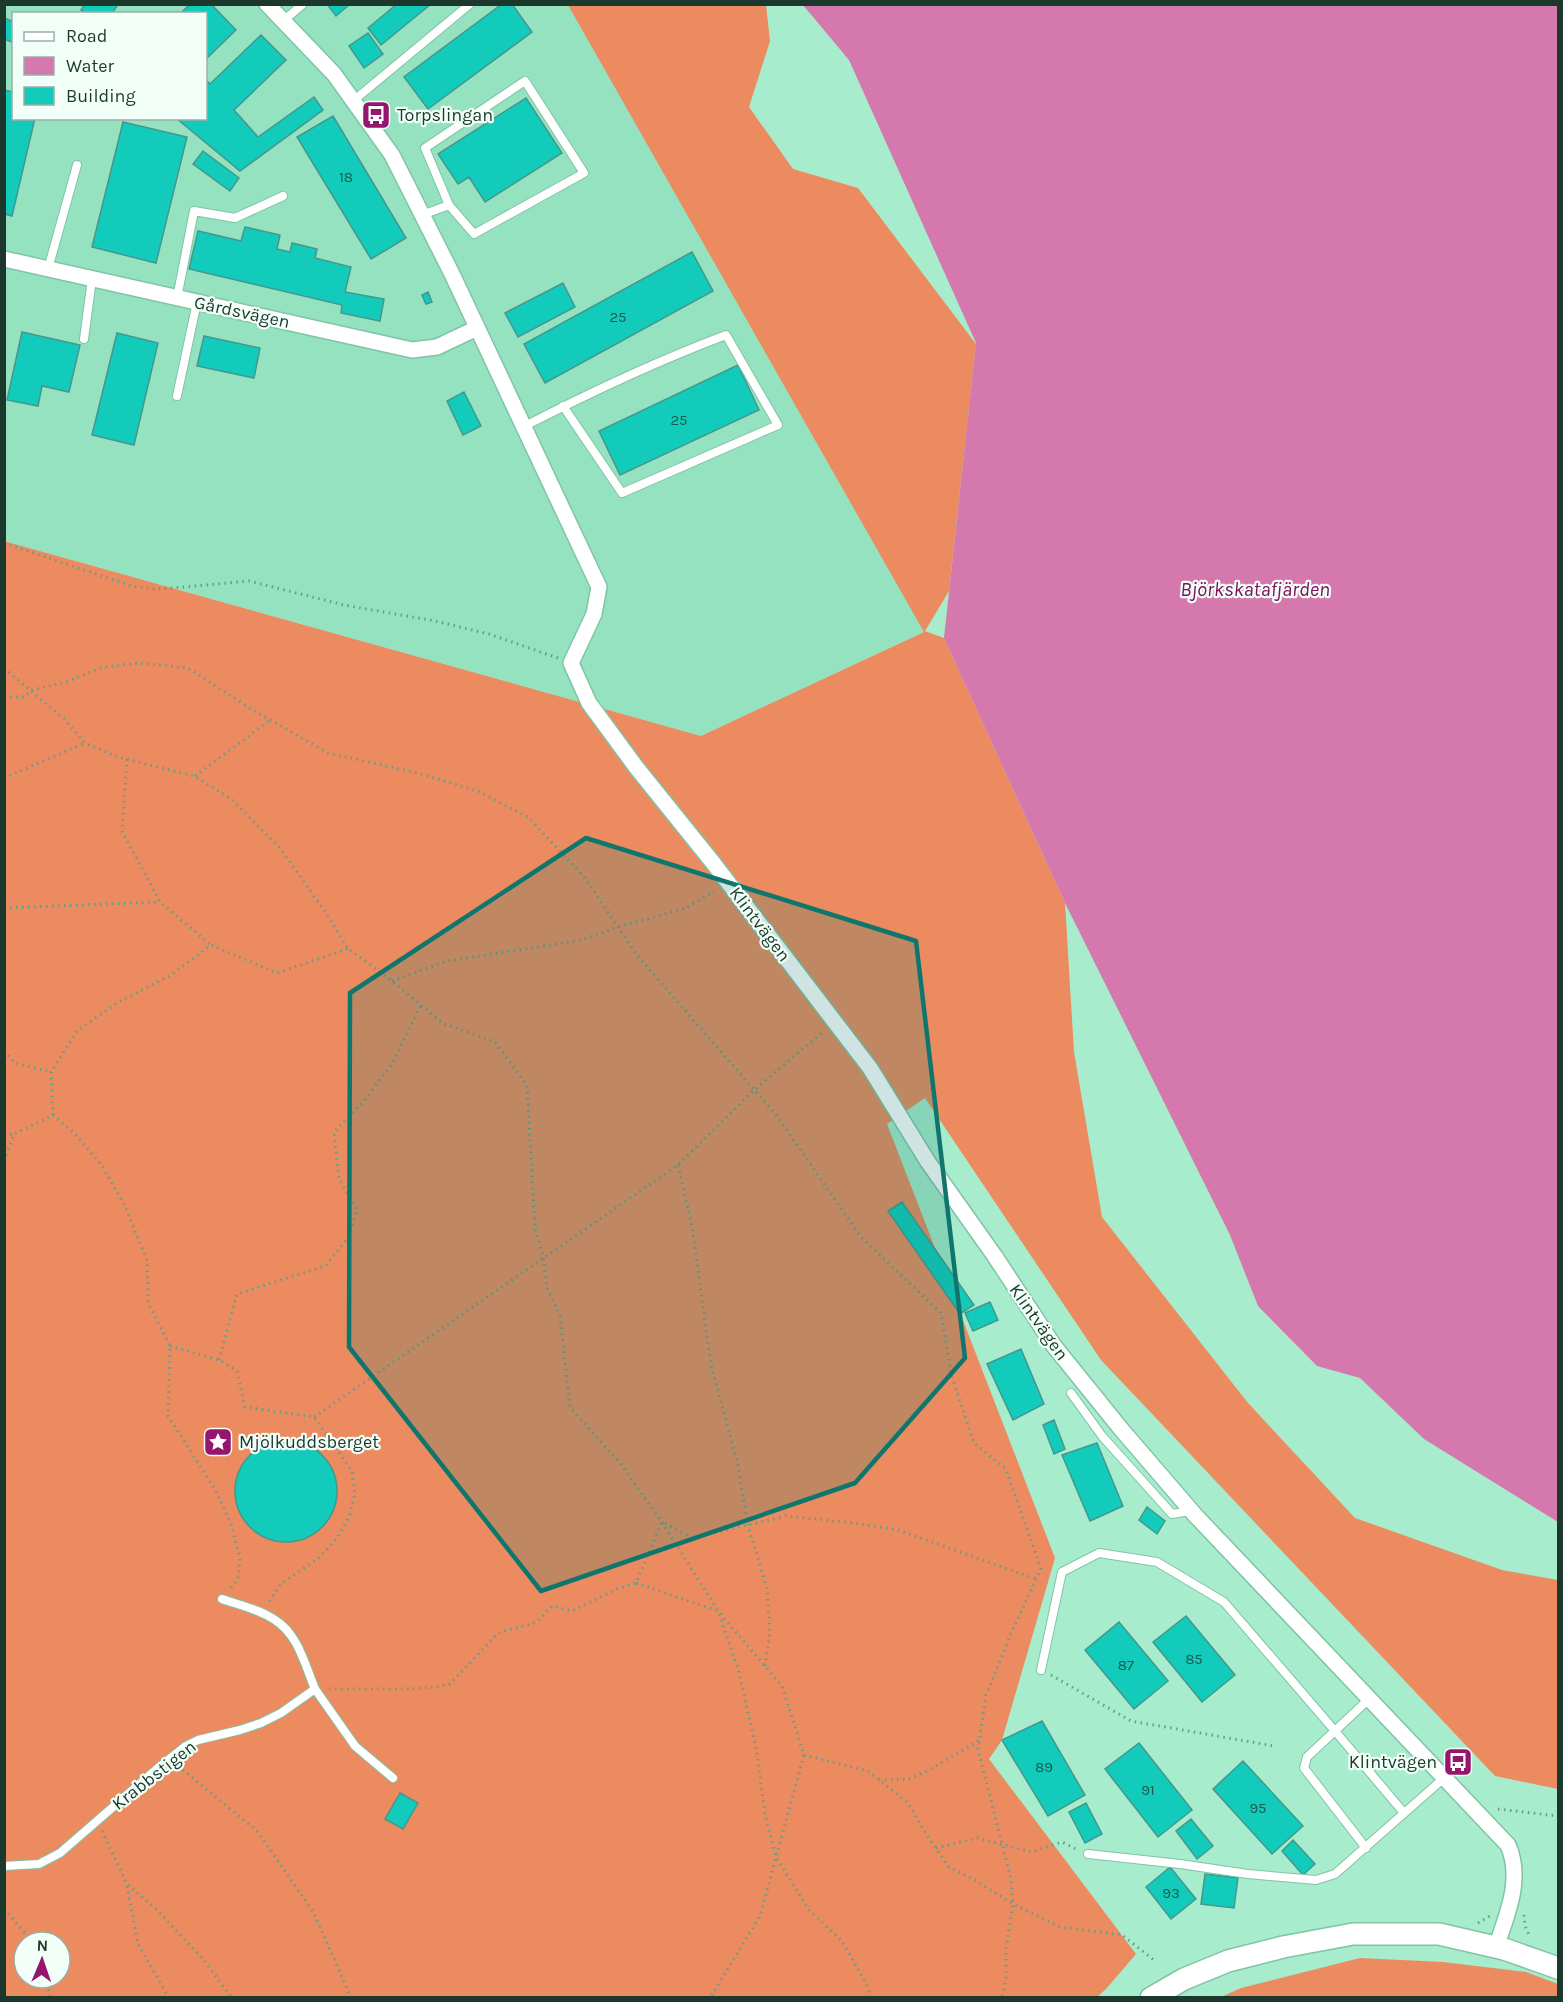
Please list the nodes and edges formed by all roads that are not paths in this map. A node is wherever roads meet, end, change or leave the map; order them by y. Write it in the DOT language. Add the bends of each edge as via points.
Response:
graph roads {
  1 [pos="267,4"];
  2 [pos="303,4"];
  3 [pos="470,4"];
  4 [pos="283,21"];
  5 [pos="353,101"];
  6 [pos="77,165"];
  7 [pos="283,196"];
  8 [pos="449,205"];
  9 [pos="422,214"];
  10 [pos="4,259"];
  11 [pos="48,269"];
  12 [pos="92,279"];
  13 [pos="177,298"];
  14 [pos="197,302"];
  15 [pos="477,328"];
  16 [pos="84,339"];
  17 [pos="177,396"];
  18 [pos="563,406"];
  19 [pos="523,427"];
  20 [pos="1071,1393"];
  21 [pos="1192,1511"];
  22 [pos="222,1599"];
  23 [pos="1041,1670"];
  24 [pos="315,1689"];
  25 [pos="1369,1699"];
  26 [pos="1335,1731"];
  27 [pos="393,1778"];
  28 [pos="1444,1778"];
  29 [pos="1404,1814"];
  30 [pos="1366,1848"];
  31 [pos="1088,1854"];
  32 [pos="4,1866"];
  33 [pos="1496,1947"];
  34 [pos="1558,1968"];
  35 [pos="1151,1998"];
  1 -- 4 [label="street"];
  2 -- 4 [label="lane"];
  3 -- 5 [label="lane"];
  4 -- 5 [label="street" via="334,74"];
  5 -- 9 [label="street" via="392,155"];
  6 -- 11 [label="lane"];
  7 -- 13 [label="lane" via="235,218 195,211"];
  8 -- 8 [label="lane" via="425,148 525,81 584,173 474,234"];
  8 -- 9 [label="lane"];
  9 -- 15 [label="street"];
  10 -- 11 [label="street, Gårdsvägen"];
  11 -- 12 [label="street, Gårdsvägen"];
  12 -- 13 [label="street, Gårdsvägen"];
  12 -- 16 [label="lane"];
  13 -- 14 [label="street, Gårdsvägen"];
  14 -- 15 [label="street, Gårdsvägen" via="412,350 437,347"];
  14 -- 17 [label="lane"];
  15 -- 19 [label="street"];
  18 -- 18 [label="lane" via="726,335 778,425 622,493"];
  18 -- 19 [label="lane"];
  19 -- 21 [label="street, Klintvägen" via="599,587 594,614 571,663 589,703 870,1068 928,1162 1054,1346"];
  20 -- 21 [label="lane" via="1102,1436 1172,1514"];
  21 -- 25 [label="street, Klintvägen"];
  22 -- 24 [label="lane" via="262,1612 290,1633"];
  23 -- 26 [label="lane" via="1062,1572 1099,1553 1157,1562 1224,1602"];
  24 -- 27 [label="lane" via="354,1746"];
  24 -- 32 [label="lane, Krabbstigen" via="261,1723 198,1740 169,1759 60,1853 39,1864"];
  25 -- 26 [label="lane"];
  25 -- 28 [label="street, Klintvägen"];
  26 -- 29 [label="lane"];
  26 -- 30 [label="lane" via="1307,1757 1304,1768"];
  28 -- 29 [label="lane"];
  28 -- 33 [label="street, Klintvägen" via="1512,1853 1514,1880"];
  29 -- 30 [label="lane"];
  30 -- 31 [label="lane" via="1335,1874 1316,1880"];
  33 -- 34 [label="street"];
  33 -- 35 [label="street" via="1439,1934 1353,1934 1228,1961"];
}
